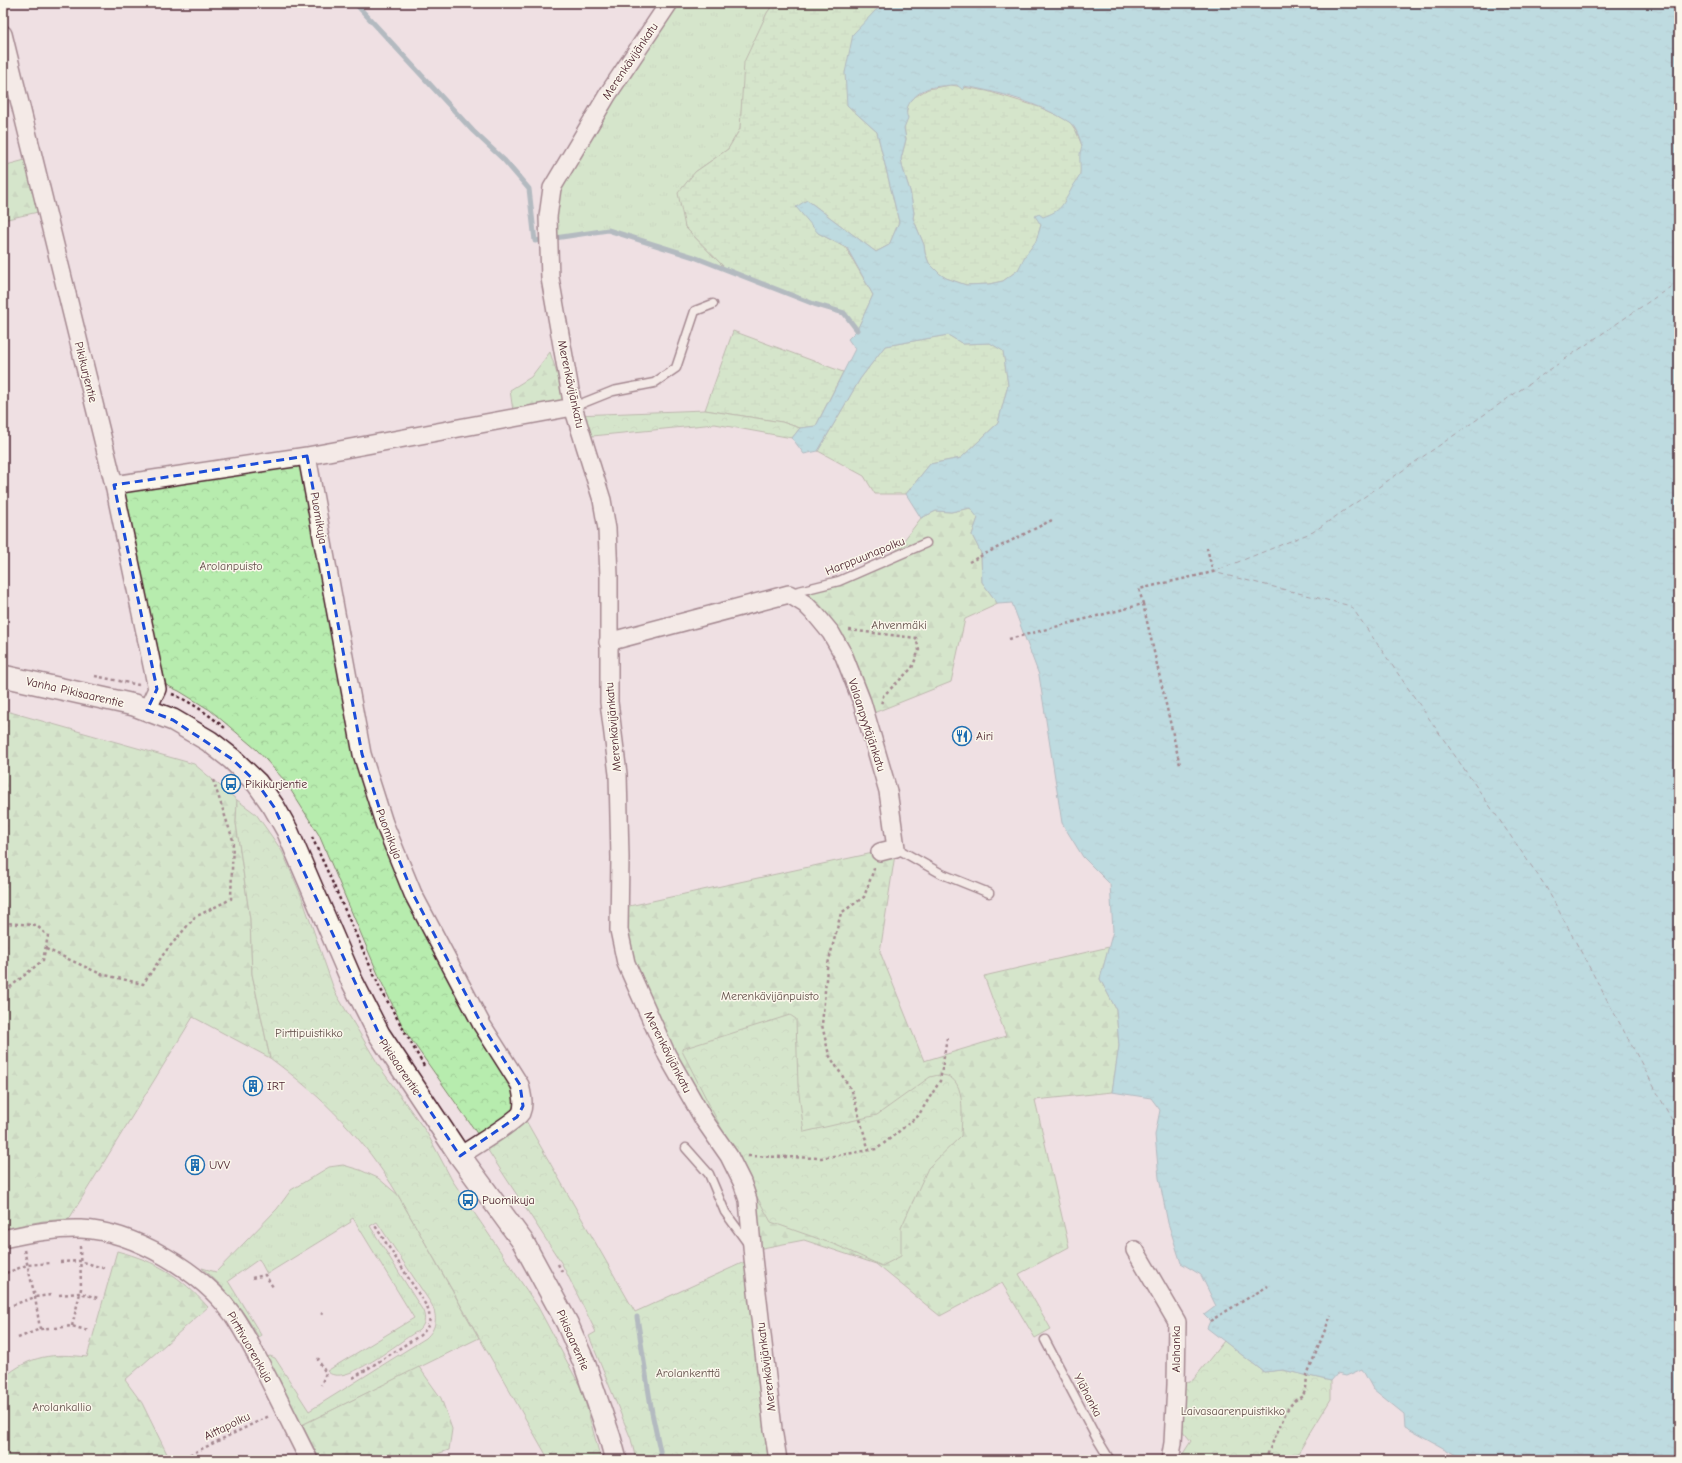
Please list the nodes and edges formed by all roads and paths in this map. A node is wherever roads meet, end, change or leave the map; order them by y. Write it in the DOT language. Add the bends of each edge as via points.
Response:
graph roads {
  1 [pos="669,3"];
  2 [pos="3,34"];
  3 [pos="714,304"];
  4 [pos="573,407"];
  5 [pos="307,456"];
  6 [pos="114,484"];
  7 [pos="1052,520"];
  8 [pos="926,543"];
  9 [pos="1207,548"];
  10 [pos="969,562"];
  11 [pos="789,594"];
  12 [pos="1143,604"];
  13 [pos="825,625"];
  14 [pos="1009,639"];
  15 [pos="608,642"];
  16 [pos="3,676"];
  17 [pos="147,710"];
  18 [pos="880,711"];
  19 [pos="1180,766"];
  20 [pos="213,780"];
  21 [pos="888,850"];
  22 [pos="988,893"];
  23 [pos="3,923"];
  24 [pos="46,949"];
  25 [pos="3,990"];
  26 [pos="947,1038"];
  27 [pos="686,1148"];
  28 [pos="868,1151"];
  29 [pos="460,1156"];
  30 [pos="729,1156"];
  31 [pos="374,1224"];
  32 [pos="3,1239"];
  33 [pos="80,1239"];
  34 [pos="23,1244"];
  35 [pos="752,1250"];
  36 [pos="1135,1250"];
  37 [pos="80,1261"];
  38 [pos="60,1262"];
  39 [pos="51,1263"];
  40 [pos="27,1265"];
  41 [pos="106,1269"];
  42 [pos="6,1273"];
  43 [pos="252,1278"];
  44 [pos="1268,1286"];
  45 [pos="275,1288"];
  46 [pos="80,1293"];
  47 [pos="51,1295"];
  48 [pos="59,1295"];
  49 [pos="35,1297"];
  50 [pos="98,1298"];
  51 [pos="13,1305"];
  52 [pos="320,1313"];
  53 [pos="1331,1315"];
  54 [pos="326,1316"];
  55 [pos="1210,1321"];
  56 [pos="72,1326"];
  57 [pos="49,1328"];
  58 [pos="56,1328"];
  59 [pos="40,1329"];
  60 [pos="89,1331"];
  61 [pos="18,1338"];
  62 [pos="1045,1340"];
  63 [pos="319,1358"];
  64 [pos="352,1378"];
  65 [pos="321,1385"];
  66 [pos="284,1409"];
  67 [pos="179,1460"];
  68 [pos="309,1460"];
  69 [pos="616,1460"];
  70 [pos="778,1460"];
  71 [pos="1110,1460"];
  72 [pos="1170,1460"];
  73 [pos="1265,1460"];
  1 -- 4 [label="street, Merenkävijänkatu" via="560,172 551,195 548,217 550,278"];
  2 -- 6 [label="street, Pikikurjentie"];
  3 -- 4 [label="lane" via="695,311 676,368 654,383 613,391"];
  4 -- 5 [label="street"];
  4 -- 15 [label="street, Merenkävijänkatu" via="602,500 607,529"];
  5 -- 6 [label="street"];
  5 -- 29 [label="street, Puomikuja" via="362,754 384,823 413,894 482,1025 520,1085 523,1096 523,1106 517,1117"];
  6 -- 17 [label="street, Pikikurjentie" via="157,689"];
  7 -- 10 [label="path"];
  8 -- 11 [label="lane, Harppuunapolku" via="839,581"];
  9 -- 12 [label="path" via="1213,572 1139,589"];
  11 -- 13 [label="street, Valaanpyytäjänkatu" via="805,604"];
  11 -- 15 [label="street"];
  12 -- 14 [label="path"];
  12 -- 19 [label="path"];
  13 -- 18 [label="path" via="855,632 916,638 919,650 912,668 883,696"];
  13 -- 21 [label="street, Valaanpyytäjänkatu" via="844,656 862,702 888,792"];
  15 -- 30 [label="street, Merenkävijänkatu" via="609,702 618,774 619,930 626,964 667,1055 704,1120"];
  16 -- 17 [label="street, Vanha Pikisaarentie"];
  17 -- 29 [label="street, Pikisaarentie" via="173,720 209,741 257,783 274,807 287,830 352,981 379,1034"];
  20 -- 24 [label="path" via="233,840 231,899 194,917 143,984 101,974"];
  21 -- 22 [label="lane"];
  21 -- 28 [label="path" via="864,897 841,913 827,968 822,1025 829,1056 852,1091"];
  23 -- 24 [label="path" via="36,925 48,936"];
  24 -- 25 [label="path" via="43,960"];
  26 -- 28 [label="path" via="940,1081 918,1116 877,1149"];
  27 -- 35 [label="lane" via="709,1174 725,1212"];
  28 -- 30 [label="path" via="821,1158"];
  29 -- 69 [label="street, Pikisaarentie" via="523,1242 567,1323 585,1365"];
  30 -- 35 [label="street, Merenkävijänkatu" via="748,1200"];
  31 -- 64 [label="path" via="427,1306 430,1323 427,1330 419,1336"];
  32 -- 66 [label="street, Pirttivuorenkuja" via="56,1229 99,1230 142,1245 181,1265 208,1287 232,1314 254,1350"];
  33 -- 37 [label="path"];
  34 -- 40 [label="path"];
  35 -- 70 [label="street, Merenkävijänkatu"];
  36 -- 72 [label="street, Alahanka" via="1177,1322 1176,1385"];
  37 -- 38 [label="path"];
  37 -- 41 [label="path"];
  37 -- 46 [label="path"];
  39 -- 40 [label="path"];
  40 -- 42 [label="path"];
  40 -- 49 [label="path"];
  43 -- 45 [label="path" via="265,1274"];
  44 -- 55 [label="path"];
  46 -- 48 [label="path"];
  46 -- 50 [label="path"];
  46 -- 56 [label="path"];
  47 -- 49 [label="path"];
  49 -- 51 [label="path"];
  49 -- 59 [label="path"];
  52 -- 54 [label="path"];
  53 -- 73 [label="path" via="1307,1375 1303,1396 1294,1401 1287,1410"];
  56 -- 58 [label="path"];
  56 -- 60 [label="path"];
  57 -- 59 [label="path"];
  59 -- 61 [label="path"];
  62 -- 71 [label="lane, Ylähanka"];
  63 -- 65 [label="path" via="326,1373"];
  66 -- 67 [label="path, Aittapolku"];
  66 -- 68 [label="street, Pirttivuorenkuja"];
}
